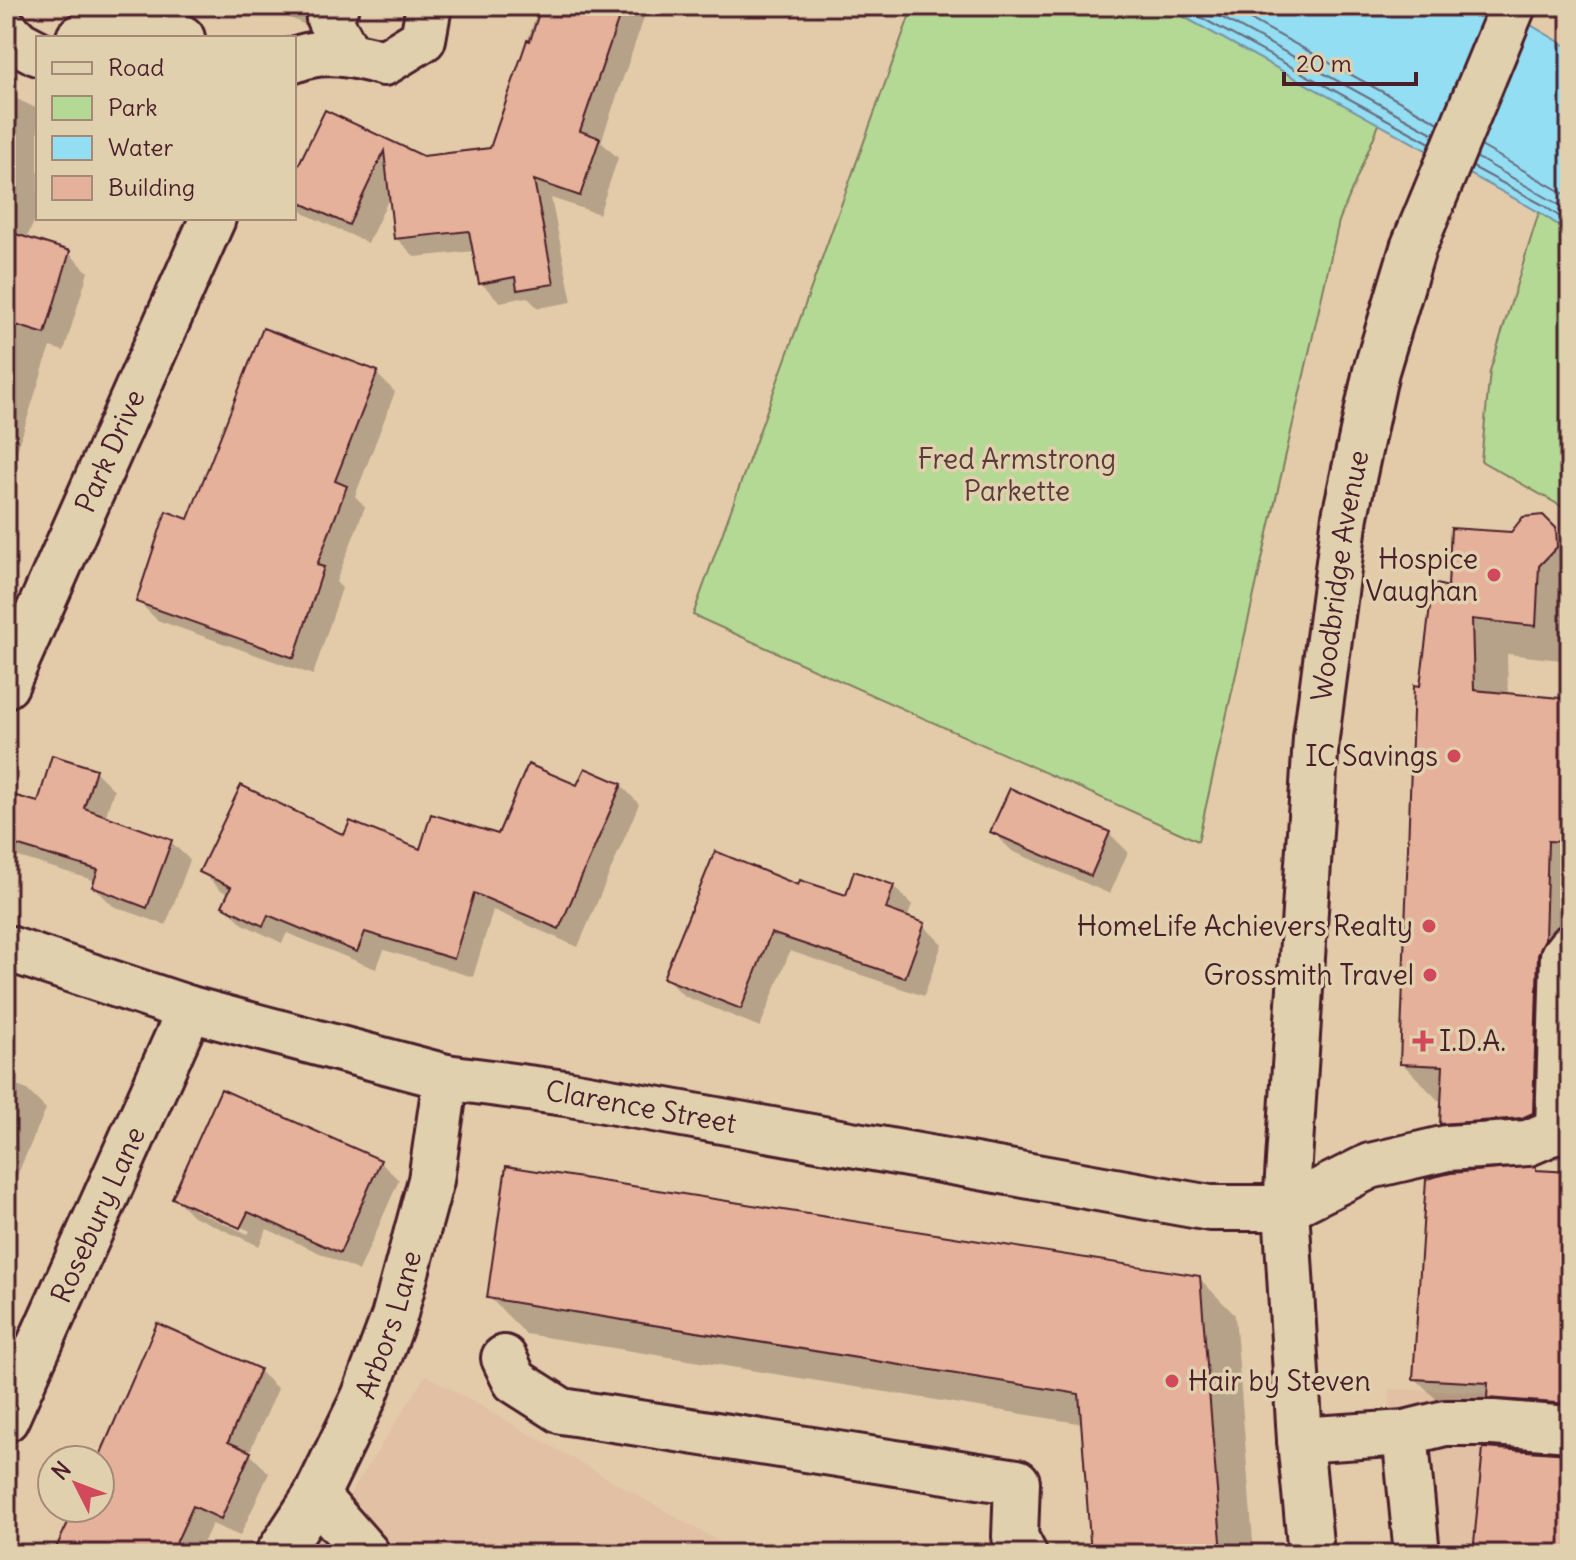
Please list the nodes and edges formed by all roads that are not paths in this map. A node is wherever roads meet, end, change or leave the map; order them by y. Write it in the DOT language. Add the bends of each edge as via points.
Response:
graph roads {
  1 [pos="336,6"];
  2 [pos="429,6"];
  3 [pos="1513,6"];
  4 [pos="93,23"];
  5 [pos="6,30"];
  6 [pos="178,36"];
  7 [pos="36,52"];
  8 [pos="347,52"];
  9 [pos="296,59"];
  10 [pos="212,220"];
  11 [pos="6,685"];
  12 [pos="1570,947"];
  13 [pos="6,948"];
  14 [pos="190,1009"];
  15 [pos="446,1077"];
  16 [pos="1564,1128"];
  17 [pos="1286,1208"];
  18 [pos="504,1358"];
  19 [pos="6,1419"];
  20 [pos="1570,1429"];
  21 [pos="1405,1433"];
  22 [pos="1300,1440"];
  23 [pos="316,1496"];
  24 [pos="278,1554"];
  25 [pos="367,1554"];
  26 [pos="1024,1554"];
  27 [pos="1311,1554"];
  28 [pos="1417,1554"];
  1 -- 8 [label="street" via="329,19"];
  2 -- 8 [label="street" via="423,39 384,63"];
  3 -- 17 [label="street, Woodbridge Avenue" via="1413,248 1376,371 1341,545 1316,738"];
  4 -- 6 [label="street" via="157,25"];
  5 -- 7 [label="street"];
  8 -- 9 [label="street"];
  10 -- 11 [label="street, Park Drive"];
  12 -- 16 [label="street" via="1563,956"];
  13 -- 14 [label="street, Clarence Street"];
  14 -- 15 [label="street, Clarence Street"];
  14 -- 19 [label="street, Rosebury Lane"];
  15 -- 17 [label="street, Clarence Street" via="565,1093 1210,1208"];
  15 -- 23 [label="street, Arbors Lane" via="431,1180 394,1317 364,1397"];
  16 -- 17 [label="street" via="1528,1143 1447,1148 1370,1166"];
  17 -- 22 [label="street, Woodbridge Avenue"];
  18 -- 26 [label="street" via="515,1381 562,1411 1017,1482 1015,1537"];
  20 -- 21 [label="street" via="1445,1423"];
  21 -- 22 [label="street"];
  21 -- 28 [label="street"];
  22 -- 27 [label="street, Woodbridge Avenue"];
  23 -- 24 [label="street, Arbors Lane"];
  23 -- 25 [label="street"];
}
